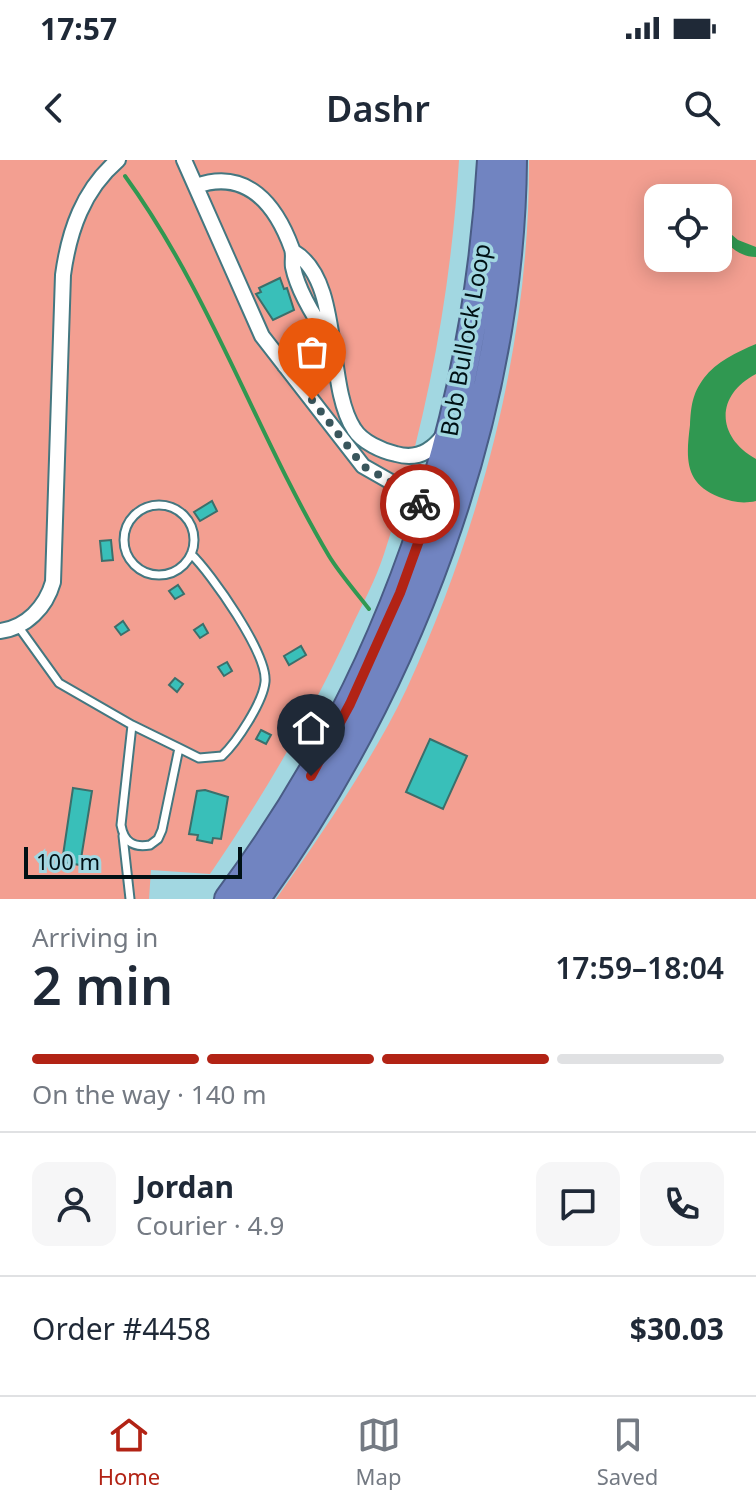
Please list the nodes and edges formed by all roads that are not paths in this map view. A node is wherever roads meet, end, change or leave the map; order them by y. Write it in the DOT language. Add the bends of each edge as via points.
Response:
graph roads {
  1 [pos="118,160"];
  2 [pos="184,160"];
  3 [pos="491,160"];
  4 [pos="513,160"];
  5 [pos="196,186"];
  6 [pos="330,340"];
  7 [pos="285,366"];
  8 [pos="453,423"];
  9 [pos="425,524"];
  10 [pos="191,554"];
  11 [pos="18,626"];
  12 [pos="0,631"];
  13 [pos="132,725"];
  14 [pos="179,748"];
  15 [pos="123,836"];
  16 [pos="130,899"];
  17 [pos="228,899"];
  18 [pos="256,899"];
  1 -- 11 [label="street" via="91,190 68,245 59,309 55,574 45,602"];
  2 -- 5 [label="street"];
  3 -- 8 [label="highway, Bob Bullock Loop" via="476,311"];
  4 -- 18 [label="highway, Bob Bullock Loop" via="494,340 466,472 440,551 343,767"];
  5 -- 6 [label="street" via="228,180 256,191 271,206 294,252 293,267"];
  5 -- 7 [label="street" via="252,318"];
  6 -- 7 [label="street"];
  6 -- 8 [label="street" via="347,412 365,440 390,453 418,456 434,447"];
  7 -- 9 [label="street" via="363,466 414,495"];
  8 -- 9 [label="highway, Bob Bullock Loop"];
  9 -- 17 [label="highway, Bob Bullock Loop" via="385,629 327,749 296,804"];
  10 -- 10 [label="lane" via="190,524 173,508 161,505 139,511 125,528 125,551 138,569 149,574 172,573"];
  10 -- 14 [label="lane" via="248,637 263,665 265,683 241,733 222,756 199,758"];
  11 -- 12 [label="street"];
  11 -- 13 [label="lane" via="59,683"];
  13 -- 14 [label="lane"];
  13 -- 15 [label="lane"];
  14 -- 15 [label="lane" via="158,839 141,847"];
  15 -- 16 [label="lane"];
}
